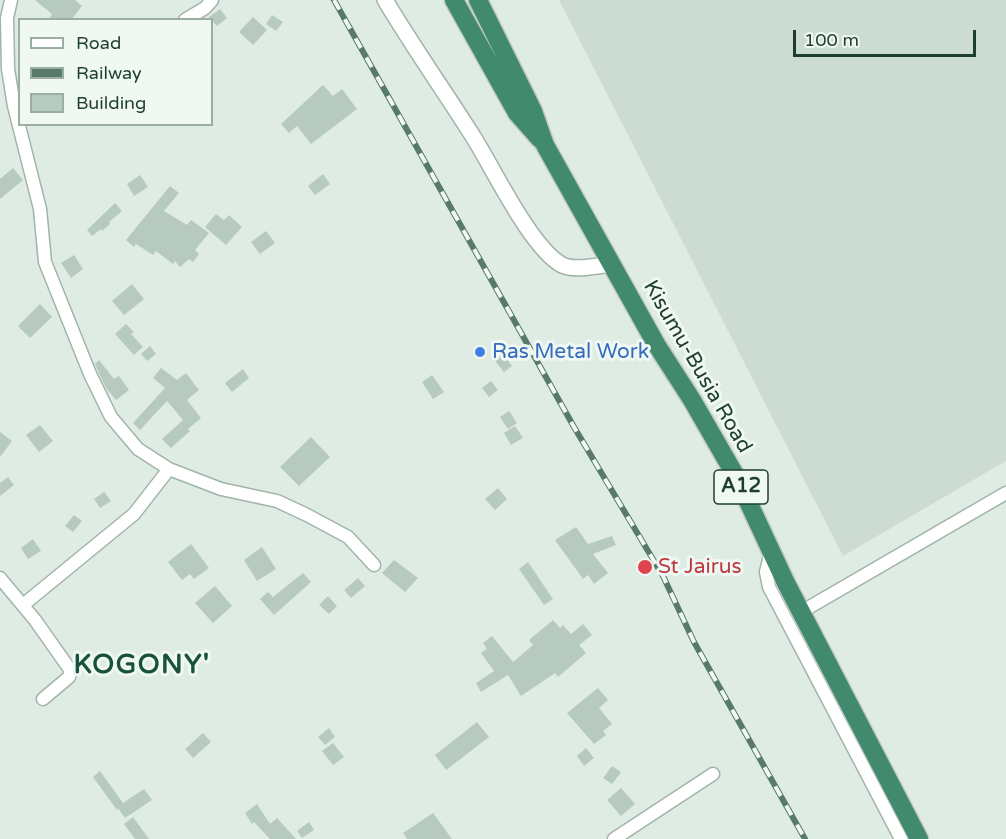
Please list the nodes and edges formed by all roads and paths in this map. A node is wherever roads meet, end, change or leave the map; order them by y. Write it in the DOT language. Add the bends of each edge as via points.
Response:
graph roads {
  1 [pos="11,0"];
  2 [pos="212,0"];
  3 [pos="385,0"];
  4 [pos="454,0"];
  5 [pos="478,0"];
  6 [pos="188,18"];
  7 [pos="14,69"];
  8 [pos="18,122"];
  9 [pos="19,126"];
  10 [pos="545,145"];
  11 [pos="612,264"];
  12 [pos="169,469"];
  13 [pos="1006,493"];
  14 [pos="771,551"];
  15 [pos="374,565"];
  16 [pos="0,578"];
  17 [pos="23,605"];
  18 [pos="801,612"];
  19 [pos="43,699"];
  20 [pos="713,774"];
  21 [pos="614,839"];
  22 [pos="901,839"];
  23 [pos="919,839"];
  1 -- 7 [label="street" via="7,18"];
  2 -- 6 [label="street"];
  3 -- 11 [label="street" via="538,244 565,266"];
  4 -- 10 [label="highway, A12" via="517,113"];
  5 -- 10 [label="highway, A12" via="533,111"];
  7 -- 8 [label="street"];
  9 -- 12 [label="street" via="40,209 45,262 90,374 111,417 138,449"];
  10 -- 11 [label="highway, Kisumu-Busia Road / A12"];
  11 -- 14 [label="highway, Kisumu-Busia Road / A12" via="738,480"];
  12 -- 15 [label="street" via="221,489 278,501 348,537"];
  12 -- 17 [label="street" via="134,514"];
  13 -- 18 [label="street"];
  14 -- 18 [label="highway, Kisumu-Busia Road / A12"];
  14 -- 22 [label="street" via="766,572 773,594"];
  16 -- 17 [label="street"];
  17 -- 19 [label="street" via="71,671"];
  18 -- 23 [label="highway, Kisumu-Busia Road / A12"];
  20 -- 21 [label="street"];
}
